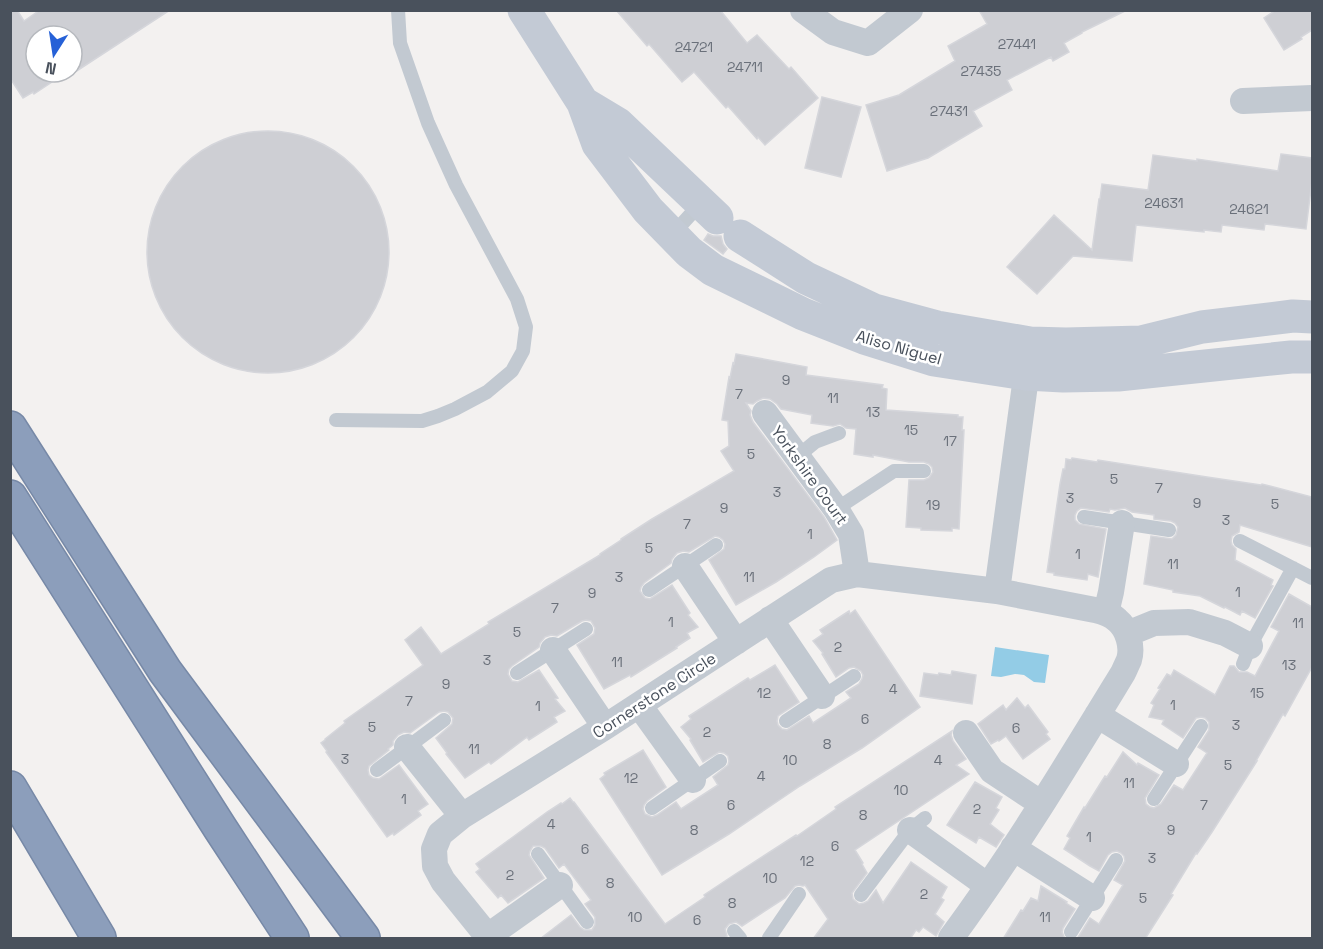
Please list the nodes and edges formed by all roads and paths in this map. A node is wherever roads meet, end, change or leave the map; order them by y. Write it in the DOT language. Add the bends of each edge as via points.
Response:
graph roads {
  1 [pos="398,10"];
  2 [pos="524,10"];
  3 [pos="803,10"];
  4 [pos="910,10"];
  5 [pos="1312,98"];
  6 [pos="1243,101"];
  7 [pos="583,103"];
  8 [pos="719,219"];
  9 [pos="672,234"];
  10 [pos="1312,317"];
  11 [pos="869,324"];
  12 [pos="1312,357"];
  13 [pos="1028,358"];
  14 [pos="765,413"];
  15 [pos="336,420"];
  16 [pos="10,428"];
  17 [pos="839,433"];
  18 [pos="798,456"];
  19 [pos="924,471"];
  20 [pos="10,497"];
  21 [pos="836,509"];
  22 [pos="1084,517"];
  23 [pos="1122,523"];
  24 [pos="1169,530"];
  25 [pos="1240,541"];
  26 [pos="717,545"];
  27 [pos="685,566"];
  28 [pos="1293,568"];
  29 [pos="857,574"];
  30 [pos="1312,579"];
  31 [pos="649,590"];
  32 [pos="997,591"];
  33 [pos="1106,613"];
  34 [pos="770,619"];
  35 [pos="586,629"];
  36 [pos="1127,634"];
  37 [pos="736,642"];
  38 [pos="553,650"];
  39 [pos="1247,655"];
  40 [pos="517,674"];
  41 [pos="854,676"];
  42 [pos="822,696"];
  43 [pos="639,705"];
  44 [pos="1097,715"];
  45 [pos="444,720"];
  46 [pos="786,721"];
  47 [pos="1201,726"];
  48 [pos="605,727"];
  49 [pos="966,733"];
  50 [pos="407,747"];
  51 [pos="720,761"];
  52 [pos="1176,764"];
  53 [pos="376,770"];
  54 [pos="693,780"];
  55 [pos="10,788"];
  56 [pos="1154,799"];
  57 [pos="1042,804"];
  58 [pos="652,808"];
  59 [pos="462,816"];
  60 [pos="917,824"];
  61 [pos="1013,848"];
  62 [pos="538,854"];
  63 [pos="1116,860"];
  64 [pos="560,885"];
  65 [pos="988,886"];
  66 [pos="799,894"];
  67 [pos="861,895"];
  68 [pos="1092,898"];
  69 [pos="587,922"];
  70 [pos="1071,932"];
  71 [pos="489,937"];
  72 [pos="99,939"];
  73 [pos="292,939"];
  74 [pos="363,939"];
  75 [pos="769,939"];
  76 [pos="951,939"];
  1 -- 15 [label="lane" via="400,43 428,123 517,299 526,327 523,351 512,371 487,392 438,416 422,421"];
  2 -- 7 [label="street, Aliso Niguel"];
  3 -- 4 [label="street" via="833,32 868,43"];
  5 -- 6 [label="street"];
  7 -- 8 [label="street, Aliso Niguel" via="618,124"];
  7 -- 9 [label="street, Aliso Niguel" via="598,144"];
  8 -- 9 [label="lane"];
  8 -- 11 [label="street, Aliso Niguel"];
  9 -- 11 [label="street, Aliso Niguel" via="713,270 803,314"];
  10 -- 13 [label="street, Aliso Niguel" via="1202,327 1141,342 1066,344"];
  11 -- 13 [label="street, Aliso Niguel" via="937,327"];
  12 -- 13 [label="street, Aliso Niguel" via="1118,375 1064,376"];
  13 -- 32 [label="street"];
  14 -- 18 [label="street, Yorkshire Court"];
  16 -- 74 [label="highway" via="165,671"];
  17 -- 18 [label="lane" via="814,442"];
  18 -- 21 [label="street, Yorkshire Court"];
  19 -- 21 [label="lane" via="894,471"];
  20 -- 73 [label="highway"];
  21 -- 29 [label="street, Yorkshire Court" via="852,534"];
  22 -- 23 [label="lane"];
  23 -- 24 [label="lane"];
  23 -- 33 [label="street"];
  25 -- 28 [label="lane"];
  26 -- 27 [label="lane"];
  27 -- 31 [label="lane"];
  27 -- 37 [label="street"];
  28 -- 30 [label="lane"];
  28 -- 39 [label="lane"];
  29 -- 32 [label="street, Cornerstone Circle"];
  29 -- 34 [label="street, Cornerstone Circle" via="831,580"];
  32 -- 33 [label="street, Cornerstone Circle"];
  33 -- 36 [label="street" via="1118,620"];
  34 -- 37 [label="street, Cornerstone Circle"];
  34 -- 42 [label="street"];
  35 -- 38 [label="lane"];
  36 -- 39 [label="street" via="1154,623 1189,622 1225,633"];
  36 -- 44 [label="street" via="1129,659"];
  37 -- 43 [label="street, Cornerstone Circle"];
  38 -- 40 [label="lane"];
  38 -- 48 [label="street"];
  41 -- 42 [label="lane"];
  42 -- 46 [label="lane"];
  43 -- 48 [label="street, Cornerstone Circle"];
  43 -- 54 [label="street"];
  44 -- 52 [label="street"];
  44 -- 57 [label="street"];
  45 -- 50 [label="lane"];
  47 -- 52 [label="lane"];
  48 -- 59 [label="street, Cornerstone Circle"];
  49 -- 57 [label="street" via="992,771"];
  50 -- 53 [label="lane"];
  50 -- 59 [label="street"];
  51 -- 54 [label="lane"];
  52 -- 56 [label="lane"];
  54 -- 58 [label="lane"];
  55 -- 72 [label="highway"];
  57 -- 61 [label="street"];
  59 -- 71 [label="street, Cornerstone Circle" via="440,834 434,849 435,866"];
  60 -- 65 [label="street"];
  60 -- 67 [label="lane"];
  61 -- 65 [label="street"];
  61 -- 68 [label="street"];
  62 -- 64 [label="lane"];
  63 -- 68 [label="lane"];
  64 -- 69 [label="lane"];
  64 -- 71 [label="street"];
  65 -- 76 [label="street"];
  66 -- 75 [label="lane"];
  68 -- 70 [label="lane"];
}
